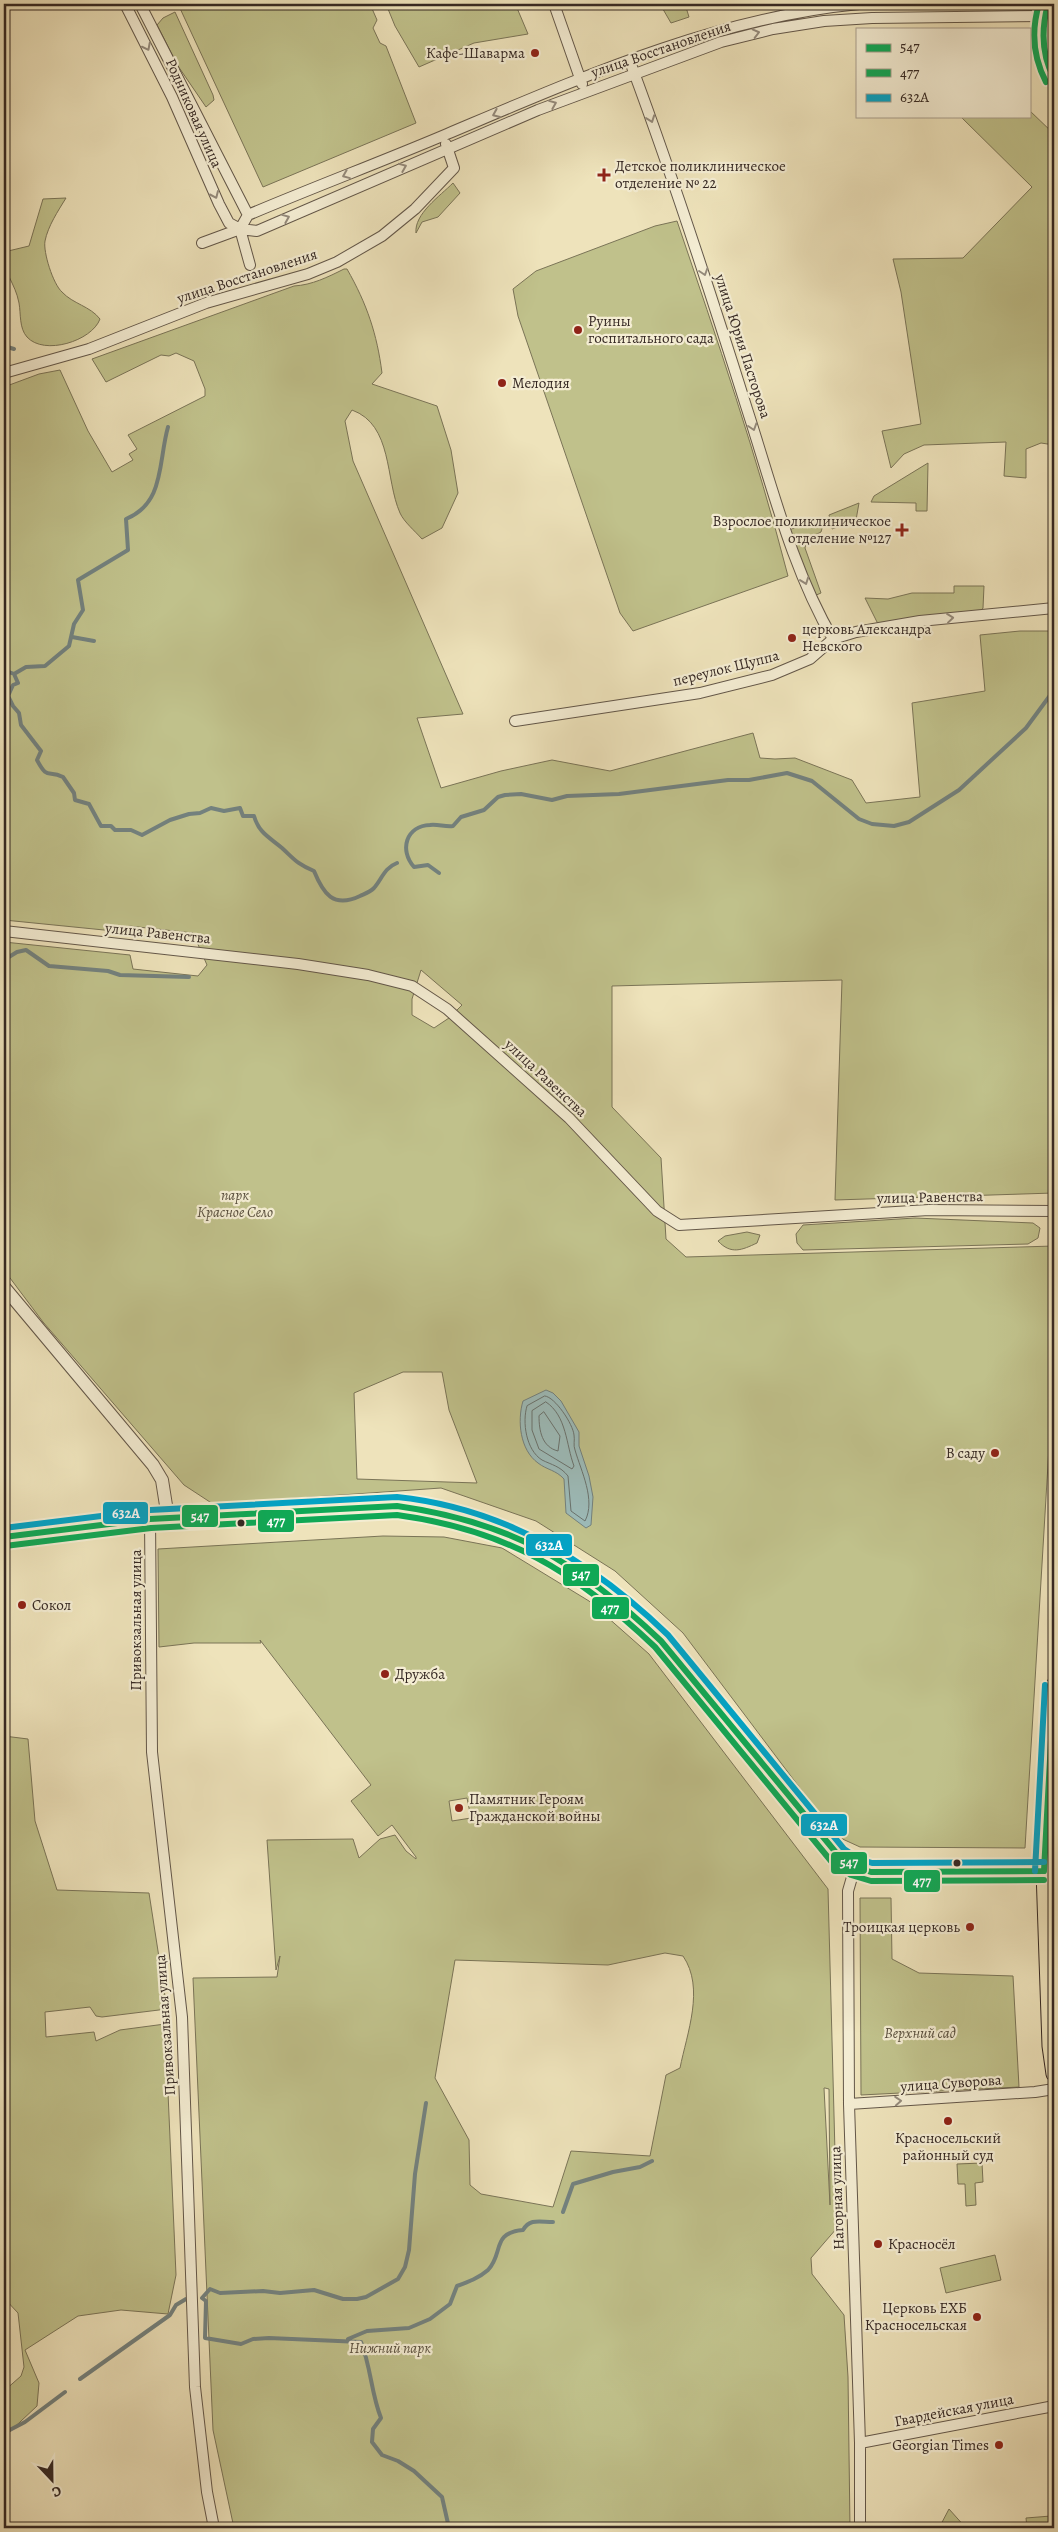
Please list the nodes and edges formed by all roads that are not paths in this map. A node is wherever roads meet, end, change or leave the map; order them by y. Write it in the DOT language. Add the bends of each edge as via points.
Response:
graph roads {
  1 [pos="125,4"];
  2 [pos="140,4"];
  3 [pos="554,4"];
  4 [pos="859,4"];
  5 [pos="1046,10"];
  6 [pos="630,60"];
  7 [pos="634,73"];
  8 [pos="1054,78"];
  9 [pos="580,79"];
  10 [pos="584,92"];
  11 [pos="443,136"];
  12 [pos="448,149"];
  13 [pos="248,215"];
  14 [pos="240,229"];
  15 [pos="202,243"];
  16 [pos="250,265"];
  17 [pos="4,373"];
  18 [pos="1054,608"];
  19 [pos="833,639"];
  20 [pos="515,721"];
  21 [pos="4,931"];
  22 [pos="1054,1211"];
  23 [pos="4,1287"];
  24 [pos="168,1518"];
  25 [pos="150,1519"];
  26 [pos="4,1537"];
  27 [pos="1054,1685"];
  28 [pos="855,1867"];
  29 [pos="1049,1871"];
  30 [pos="1054,2074"];
  31 [pos="1054,2089"];
  32 [pos="850,2104"];
  33 [pos="1054,2406"];
  34 [pos="860,2443"];
  35 [pos="214,2528"];
  36 [pos="860,2528"];
  1 -- 14 [label="street, Родниковая улица, one-way" via="172,97 219,204 229,223"];
  2 -- 13 [label="street, Родниковая улица"];
  3 -- 9 [label="street"];
  4 -- 6 [label="street, улица Восстановления" via="771,16 698,36"];
  7 -- 5 [label="street, улица Восстановления, one-way" via="721,42 824,21"];
  5 -- 8 [label="main road" via="1043,46"];
  6 -- 7 [label="street, улица Юрия Пасторова"];
  6 -- 9 [label="street, улица Восстановления"];
  7 -- 10 [label="street, улица Восстановления"];
  7 -- 19 [label="street, улица Юрия Пасторова, one-way" via="687,220 783,521 810,595"];
  9 -- 10 [label="street"];
  9 -- 11 [label="street, улица Восстановления, one-way"];
  12 -- 10 [label="street, улица Восстановления, one-way"];
  11 -- 12 [label="street, улица Восстановления"];
  11 -- 13 [label="street, улица Восстановления, one-way"];
  14 -- 12 [label="street, улица Восстановления, one-way" via="257,231"];
  12 -- 17 [label="street, улица Восстановления" via="454,168 415,209 382,236 337,262 308,274 206,303 89,349"];
  13 -- 14 [label="street"];
  14 -- 15 [label="street, улица Восстановления"];
  14 -- 16 [label="street"];
  19 -- 18 [label="street, переулок Щуппа, one-way" via="920,622"];
  19 -- 20 [label="street, переулок Щуппа" via="810,659 772,675 700,693"];
  21 -- 22 [label="street, улица Равенства" via="298,964 412,986 447,1009 569,1118 657,1211 679,1225 929,1210"];
  23 -- 24 [label="street" via="153,1465 162,1480"];
  24 -- 25 [label="main road"];
  24 -- 28 [label="main road" via="397,1506 456,1514 512,1533 575,1568 632,1612 661,1641 838,1855"];
  25 -- 26 [label="main road"];
  25 -- 35 [label="street, Привокзальная улица" via="152,1752 182,2016 195,2387"];
  27 -- 29 [label="main road"];
  28 -- 29 [label="main road" via="871,1872 902,1873"];
  28 -- 32 [label="street, Нагорная улица" via="848,1891"];
  29 -- 30 [label="main road" via="1050,2046"];
  32 -- 31 [label="street, улица Суворова, one-way"];
  32 -- 34 [label="street, Нагорная улица"];
  33 -- 34 [label="street, Гвардейская улица"];
  34 -- 36 [label="street, Нагорная улица"];
}
